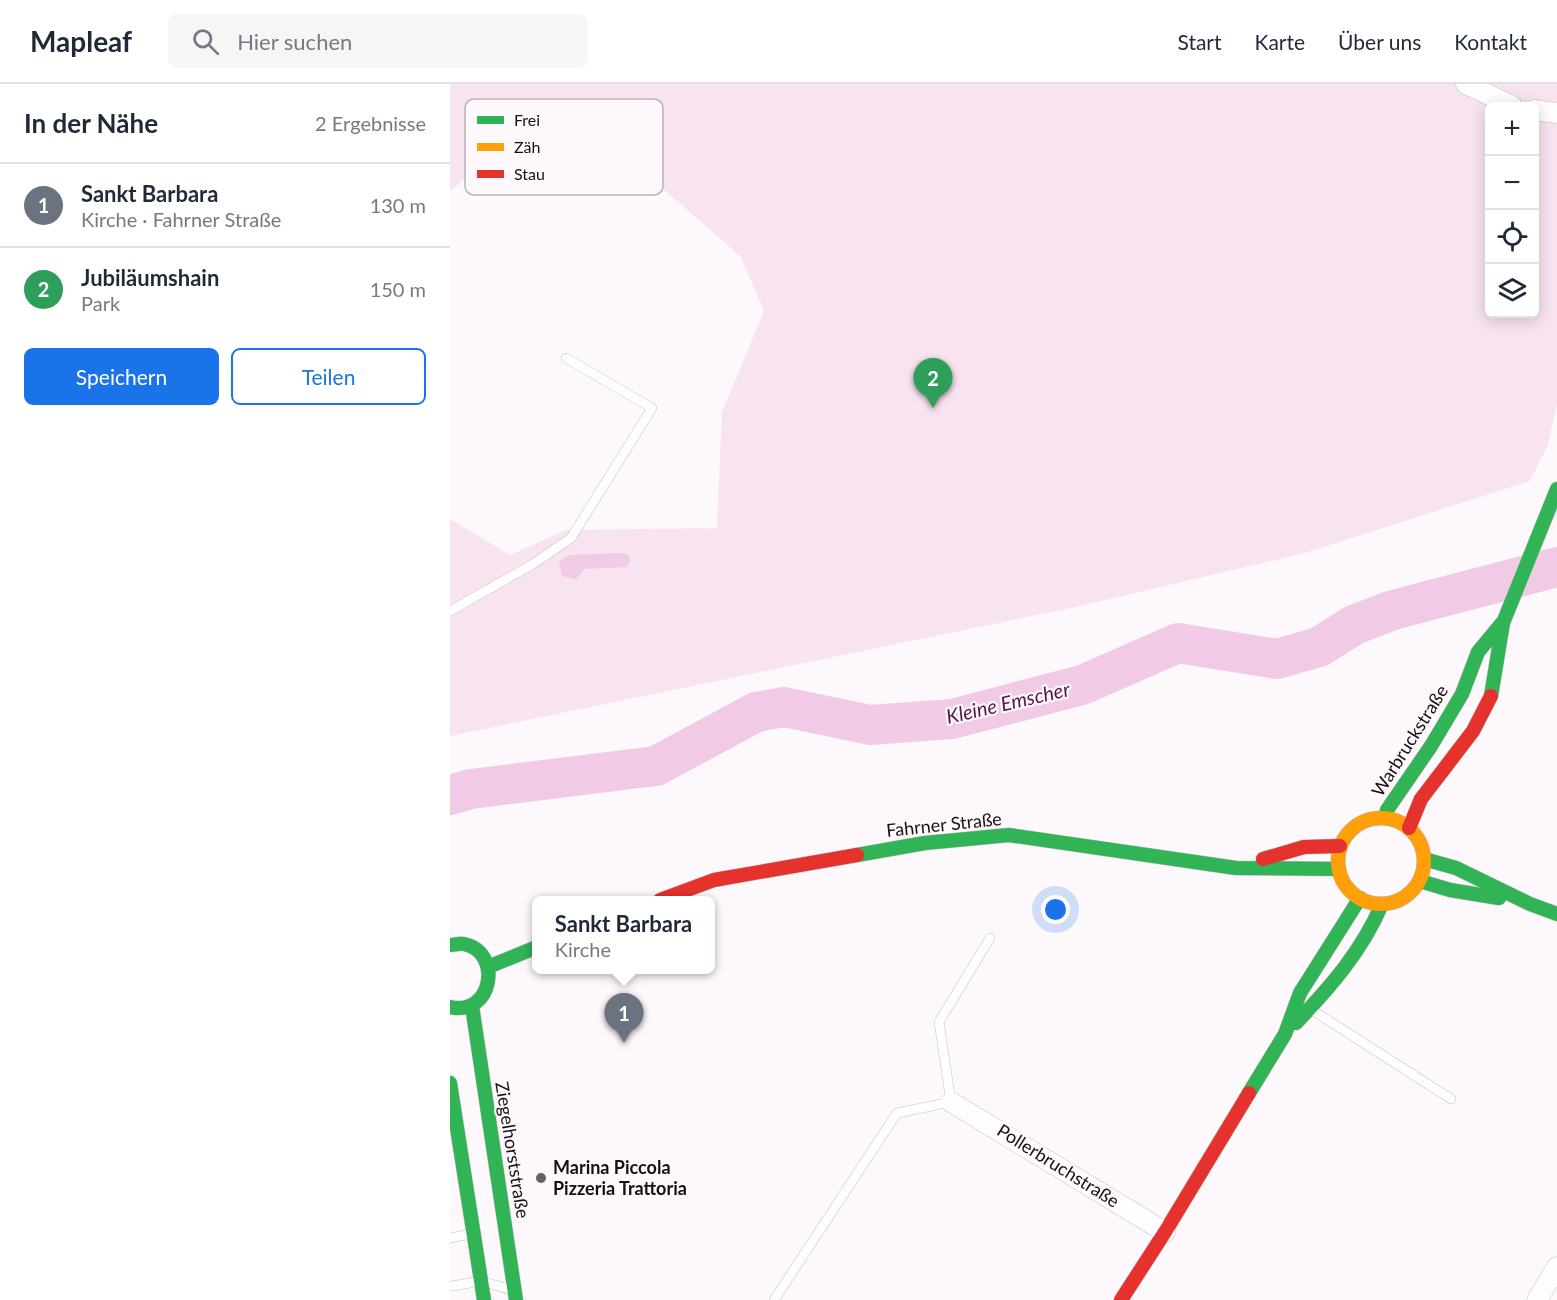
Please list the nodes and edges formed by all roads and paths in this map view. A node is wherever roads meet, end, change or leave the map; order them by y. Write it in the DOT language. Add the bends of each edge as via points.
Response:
graph roads {
  1 [pos="1466,84"];
  2 [pos="1504,102"];
  3 [pos="1539,110"];
  4 [pos="1557,112"];
  5 [pos="566,358"];
  6 [pos="1557,489"];
  7 [pos="450,611"];
  8 [pos="1503,622"];
  9 [pos="1385,818"];
  10 [pos="1409,828"];
  11 [pos="1340,846"];
  12 [pos="1424,859"];
  13 [pos="1236,867"];
  14 [pos="1339,869"];
  15 [pos="1420,881"];
  16 [pos="671,896"];
  17 [pos="1360,898"];
  18 [pos="1382,904"];
  19 [pos="1530,904"];
  20 [pos="1557,914"];
  21 [pos="990,938"];
  22 [pos="452,941"];
  23 [pos="532,949"];
  24 [pos="488,967"];
  25 [pos="1304,1004"];
  26 [pos="472,1006"];
  27 [pos="450,1007"];
  28 [pos="450,1083"];
  29 [pos="451,1099"];
  30 [pos="1451,1100"];
  31 [pos="951,1101"];
  32 [pos="1165,1232"];
  33 [pos="473,1234"];
  34 [pos="450,1238"];
  35 [pos="1557,1267"];
  36 [pos="481,1281"];
  37 [pos="452,1286"];
  38 [pos="515,1295"];
  39 [pos="484,1300"];
  40 [pos="774,1300"];
  41 [pos="1121,1300"];
  42 [pos="1538,1300"];
  1 -- 2 [label="street"];
  3 -- 4 [label="street"];
  5 -- 7 [label="lane" via="652,408 571,538"];
  6 -- 8 [label="street, Warbruckstraße"];
  8 -- 9 [label="street, Warbruckstraße" via="1478,652 1462,694"];
  8 -- 10 [label="street, Warbruckstraße" via="1490,699 1473,731 1421,799"];
  9 -- 10 [label="street"];
  9 -- 11 [label="street" via="1362,821 1348,831"];
  10 -- 12 [label="street" via="1420,843"];
  11 -- 13 [label="street, Fahrner Straße" via="1304,847"];
  11 -- 14 [label="street"];
  12 -- 15 [label="street"];
  12 -- 19 [label="street" via="1456,868"];
  13 -- 14 [label="street, Fahrner Straße"];
  13 -- 16 [label="street, Fahrner Straße" via="1009,835 926,843 714,880"];
  14 -- 17 [label="street" via="1351,893"];
  15 -- 18 [label="street" via="1399,900"];
  15 -- 19 [label="street"];
  17 -- 18 [label="street"];
  17 -- 25 [label="street" via="1300,993"];
  18 -- 25 [label="street" via="1372,930 1345,971"];
  19 -- 20 [label="street"];
  21 -- 31 [label="lane" via="939,1022"];
  22 -- 24 [label="street" via="481,954"];
  23 -- 24 [label="street"];
  24 -- 26 [label="street" via="486,992"];
  25 -- 30 [label="lane"];
  25 -- 32 [label="street"];
  26 -- 27 [label="street"];
  26 -- 38 [label="street, Ziegelhorststraße"];
  28 -- 29 [label="street"];
  29 -- 33 [label="street"];
  31 -- 32 [label="street, Pollerbruchstraße"];
  31 -- 40 [label="lane" via="897,1113"];
  32 -- 41 [label="street"];
  33 -- 34 [label="lane"];
  33 -- 36 [label="street"];
  35 -- 42 [label="street"];
  36 -- 37 [label="lane"];
  36 -- 38 [label="lane"];
  36 -- 39 [label="street"];
}
